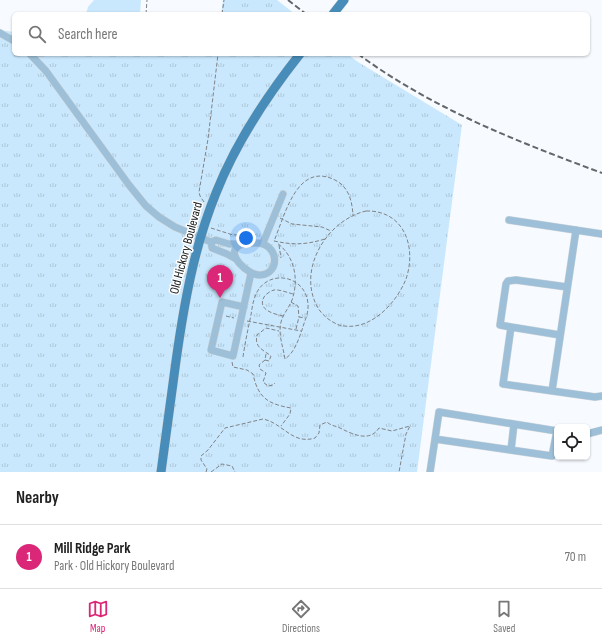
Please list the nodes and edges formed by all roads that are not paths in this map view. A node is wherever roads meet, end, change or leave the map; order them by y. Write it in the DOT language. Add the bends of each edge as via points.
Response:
graph roads {
  1 [pos="344,0"];
  2 [pos="335,12"];
  3 [pos="0,33"];
  4 [pos="12,40"];
  5 [pos="32,56"];
  6 [pos="298,56"];
  7 [pos="284,194"];
  8 [pos="509,220"];
  9 [pos="576,230"];
  10 [pos="602,234"];
  11 [pos="200,238"];
  12 [pos="210,242"];
  13 [pos="263,243"];
  14 [pos="242,244"];
  15 [pos="236,259"];
  16 [pos="251,272"];
  17 [pos="567,287"];
  18 [pos="244,307"];
  19 [pos="512,327"];
  20 [pos="560,335"];
  21 [pos="552,391"];
  22 [pos="602,396"];
  23 [pos="514,424"];
  24 [pos="602,430"];
  25 [pos="554,431"];
  26 [pos="590,433"];
  27 [pos="435,439"];
  28 [pos="554,446"];
  29 [pos="511,450"];
  30 [pos="161,472"];
  31 [pos="430,472"];
  1 -- 2 [label="main road"];
  3 -- 4 [label="street"];
  5 -- 11 [label="street" via="46,71 143,202 167,222"];
  6 -- 11 [label="main road, Old Hickory Boulevard" via="254,118 223,176"];
  7 -- 13 [label="street"];
  8 -- 9 [label="street"];
  9 -- 10 [label="street"];
  9 -- 17 [label="street"];
  11 -- 12 [label="street"];
  11 -- 30 [label="main road, Old Hickory Boulevard" via="185,302"];
  12 -- 14 [label="street" via="216,240"];
  12 -- 15 [label="street" via="212,248"];
  13 -- 14 [label="street"];
  13 -- 16 [label="street" via="273,251 274,264 265,274 256,275"];
  14 -- 15 [label="street" via="235,250"];
  15 -- 16 [label="street"];
  16 -- 18 [label="street"];
  17 -- 19 [label="street" via="508,281 500,325"];
  17 -- 20 [label="street"];
  18 -- 18 [label="street" via="222,302 211,350 233,356"];
  19 -- 20 [label="street"];
  19 -- 21 [label="street" via="503,384"];
  20 -- 21 [label="street"];
  21 -- 22 [label="street"];
  23 -- 25 [label="street"];
  23 -- 27 [label="street" via="439,412"];
  23 -- 29 [label="street"];
  24 -- 26 [label="street"];
  27 -- 29 [label="street"];
  27 -- 31 [label="street"];
  28 -- 29 [label="street" via="552,456"];
}
